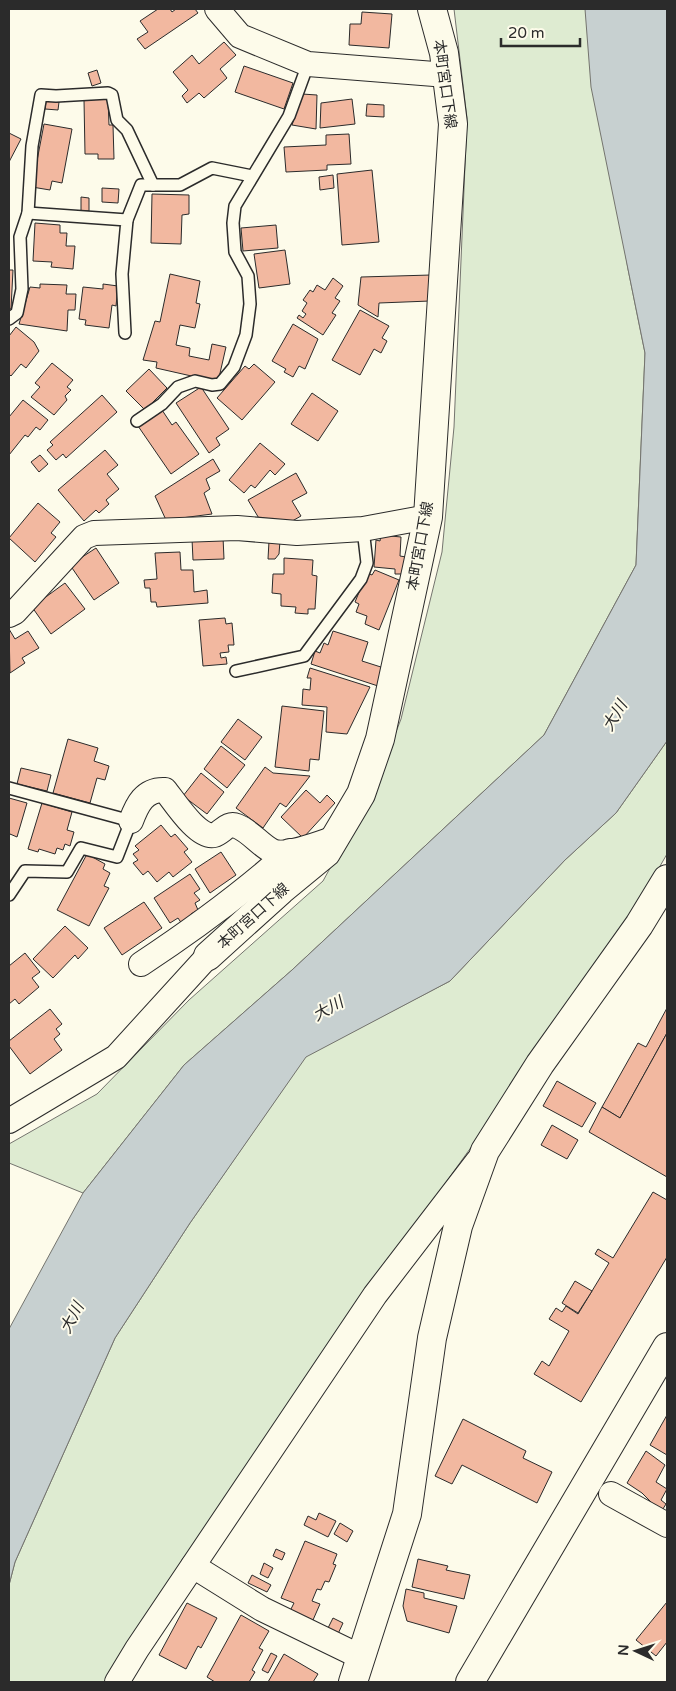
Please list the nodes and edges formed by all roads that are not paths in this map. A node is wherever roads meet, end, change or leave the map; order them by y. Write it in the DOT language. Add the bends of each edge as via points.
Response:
graph roads {
  1 [pos="217,9"];
  2 [pos="432,9"];
  3 [pos="308,64"];
  4 [pos="446,75"];
  5 [pos="252,176"];
  6 [pos="153,185"];
  7 [pos="28,213"];
  8 [pos="127,220"];
  9 [pos="9,319"];
  10 [pos="125,333"];
  11 [pos="137,421"];
  12 [pos="428,517"];
  13 [pos="363,528"];
  14 [pos="9,615"];
  15 [pos="236,671"];
  16 [pos="9,788"];
  17 [pos="131,821"];
  18 [pos="335,838"];
  19 [pos="290,851"];
  20 [pos="667,880"];
  21 [pos="9,895"];
  22 [pos="208,956"];
  23 [pos="141,964"];
  24 [pos="9,1121"];
  25 [pos="485,1151"];
  26 [pos="667,1347"];
  27 [pos="611,1494"];
  28 [pos="665,1519"];
  29 [pos="192,1566"];
  30 [pos="357,1670"];
  31 [pos="117,1682"];
  32 [pos="470,1682"];
  1 -- 3 [label="street" via="240,36"];
  2 -- 4 [label="street, 本町宮口下線" via="444,53"];
  3 -- 4 [label="street"];
  3 -- 5 [label="lane" via="289,116"];
  4 -- 12 [label="street, 本町宮口下線" via="453,124"];
  5 -- 6 [label="lane" via="212,168 180,185"];
  5 -- 11 [label="lane" via="235,206 233,223 235,252 248,276 250,304 246,335 234,367 220,384 195,381 178,387 162,404"];
  6 -- 7 [label="lane" via="127,130 117,120 112,95 41,95 32,146"];
  6 -- 8 [label="lane" via="141,184"];
  7 -- 8 [label="lane"];
  7 -- 9 [label="lane" via="20,237 22,289 17,313"];
  8 -- 10 [label="lane" via="122,274"];
  12 -- 13 [label="street"];
  12 -- 18 [label="street, 本町宮口下線" via="380,738 362,794"];
  13 -- 14 [label="street" via="297,534 237,528 94,533 84,537"];
  13 -- 15 [label="lane" via="367,564 361,579 304,656"];
  16 -- 17 [label="lane"];
  17 -- 19 [label="street" via="137,805 145,796 164,790 204,835 214,835 229,826 237,826 273,851"];
  17 -- 21 [label="lane" via="117,856 81,848 67,872 25,871"];
  18 -- 19 [label="street"];
  18 -- 22 [label="street, 本町宮口下線" via="326,853"];
  19 -- 23 [label="street" via="204,922"];
  20 -- 25 [label="street" via="639,925 540,1064"];
  22 -- 24 [label="street" via="116,1057"];
  25 -- 29 [label="street" via="375,1295"];
  25 -- 30 [label="street" via="458,1226 432,1338 407,1514"];
  26 -- 32 [label="street"];
  27 -- 28 [label="street"];
  29 -- 30 [label="street"];
  29 -- 31 [label="street"];
}
